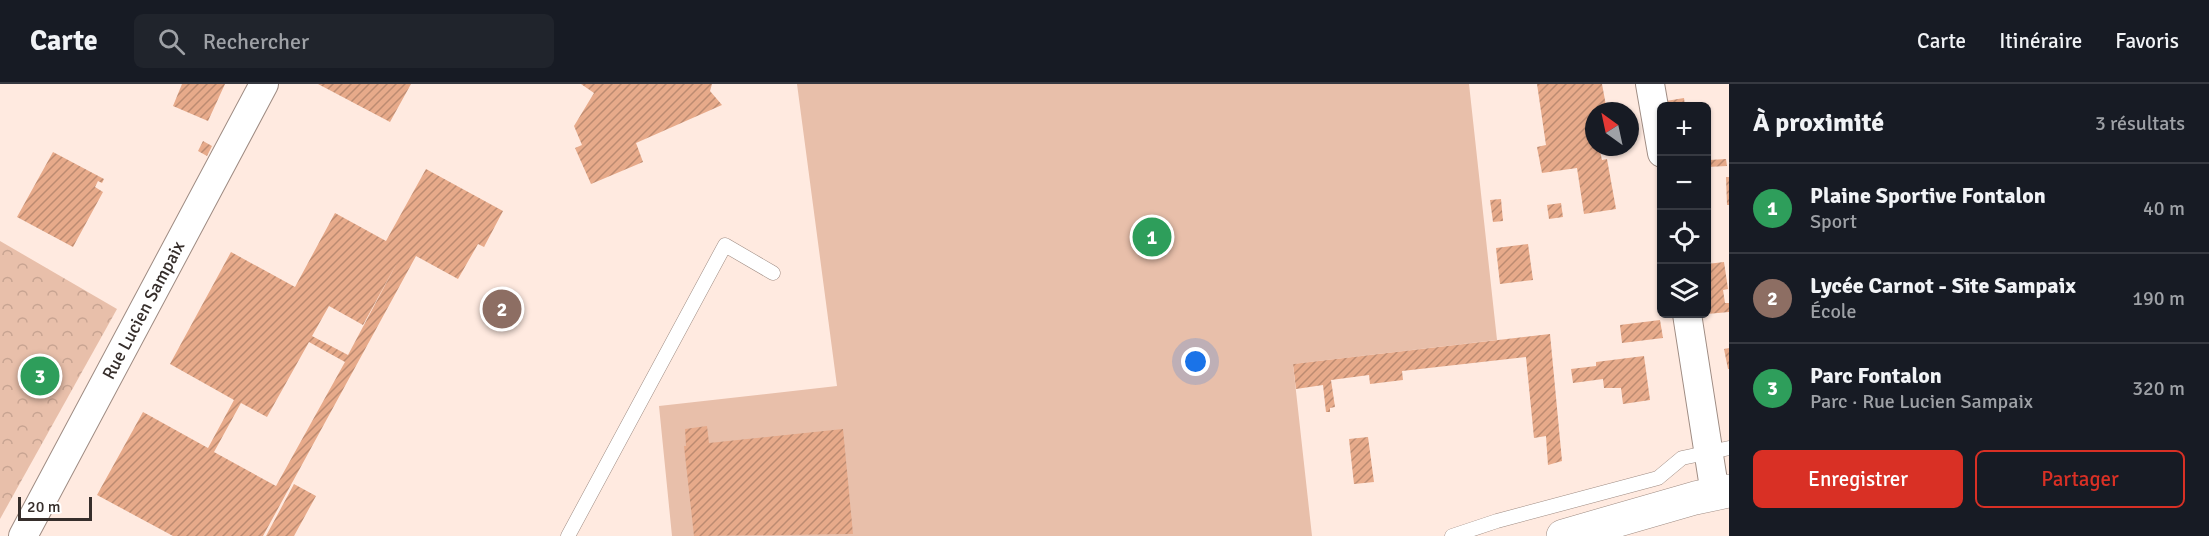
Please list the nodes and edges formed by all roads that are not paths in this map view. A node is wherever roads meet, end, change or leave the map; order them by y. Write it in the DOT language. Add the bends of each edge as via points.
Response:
graph roads {
  1 [pos="264,84"];
  2 [pos="1650,84"];
  3 [pos="1657,124"];
  4 [pos="773,273"];
  5 [pos="1688,318"];
  6 [pos="1719,449"];
  7 [pos="1722,493"];
  8 [pos="23,536"];
  9 [pos="568,536"];
  10 [pos="1452,536"];
  11 [pos="1563,536"];
  1 -- 8 [label="street, Rue Lucien Sampaix"];
  2 -- 3 [label="street"];
  4 -- 9 [label="lane" via="725,245"];
  5 -- 6 [label="street"];
  6 -- 7 [label="street"];
  6 -- 10 [label="lane" via="1682,458 1658,478"];
  7 -- 11 [label="main road"];
}
